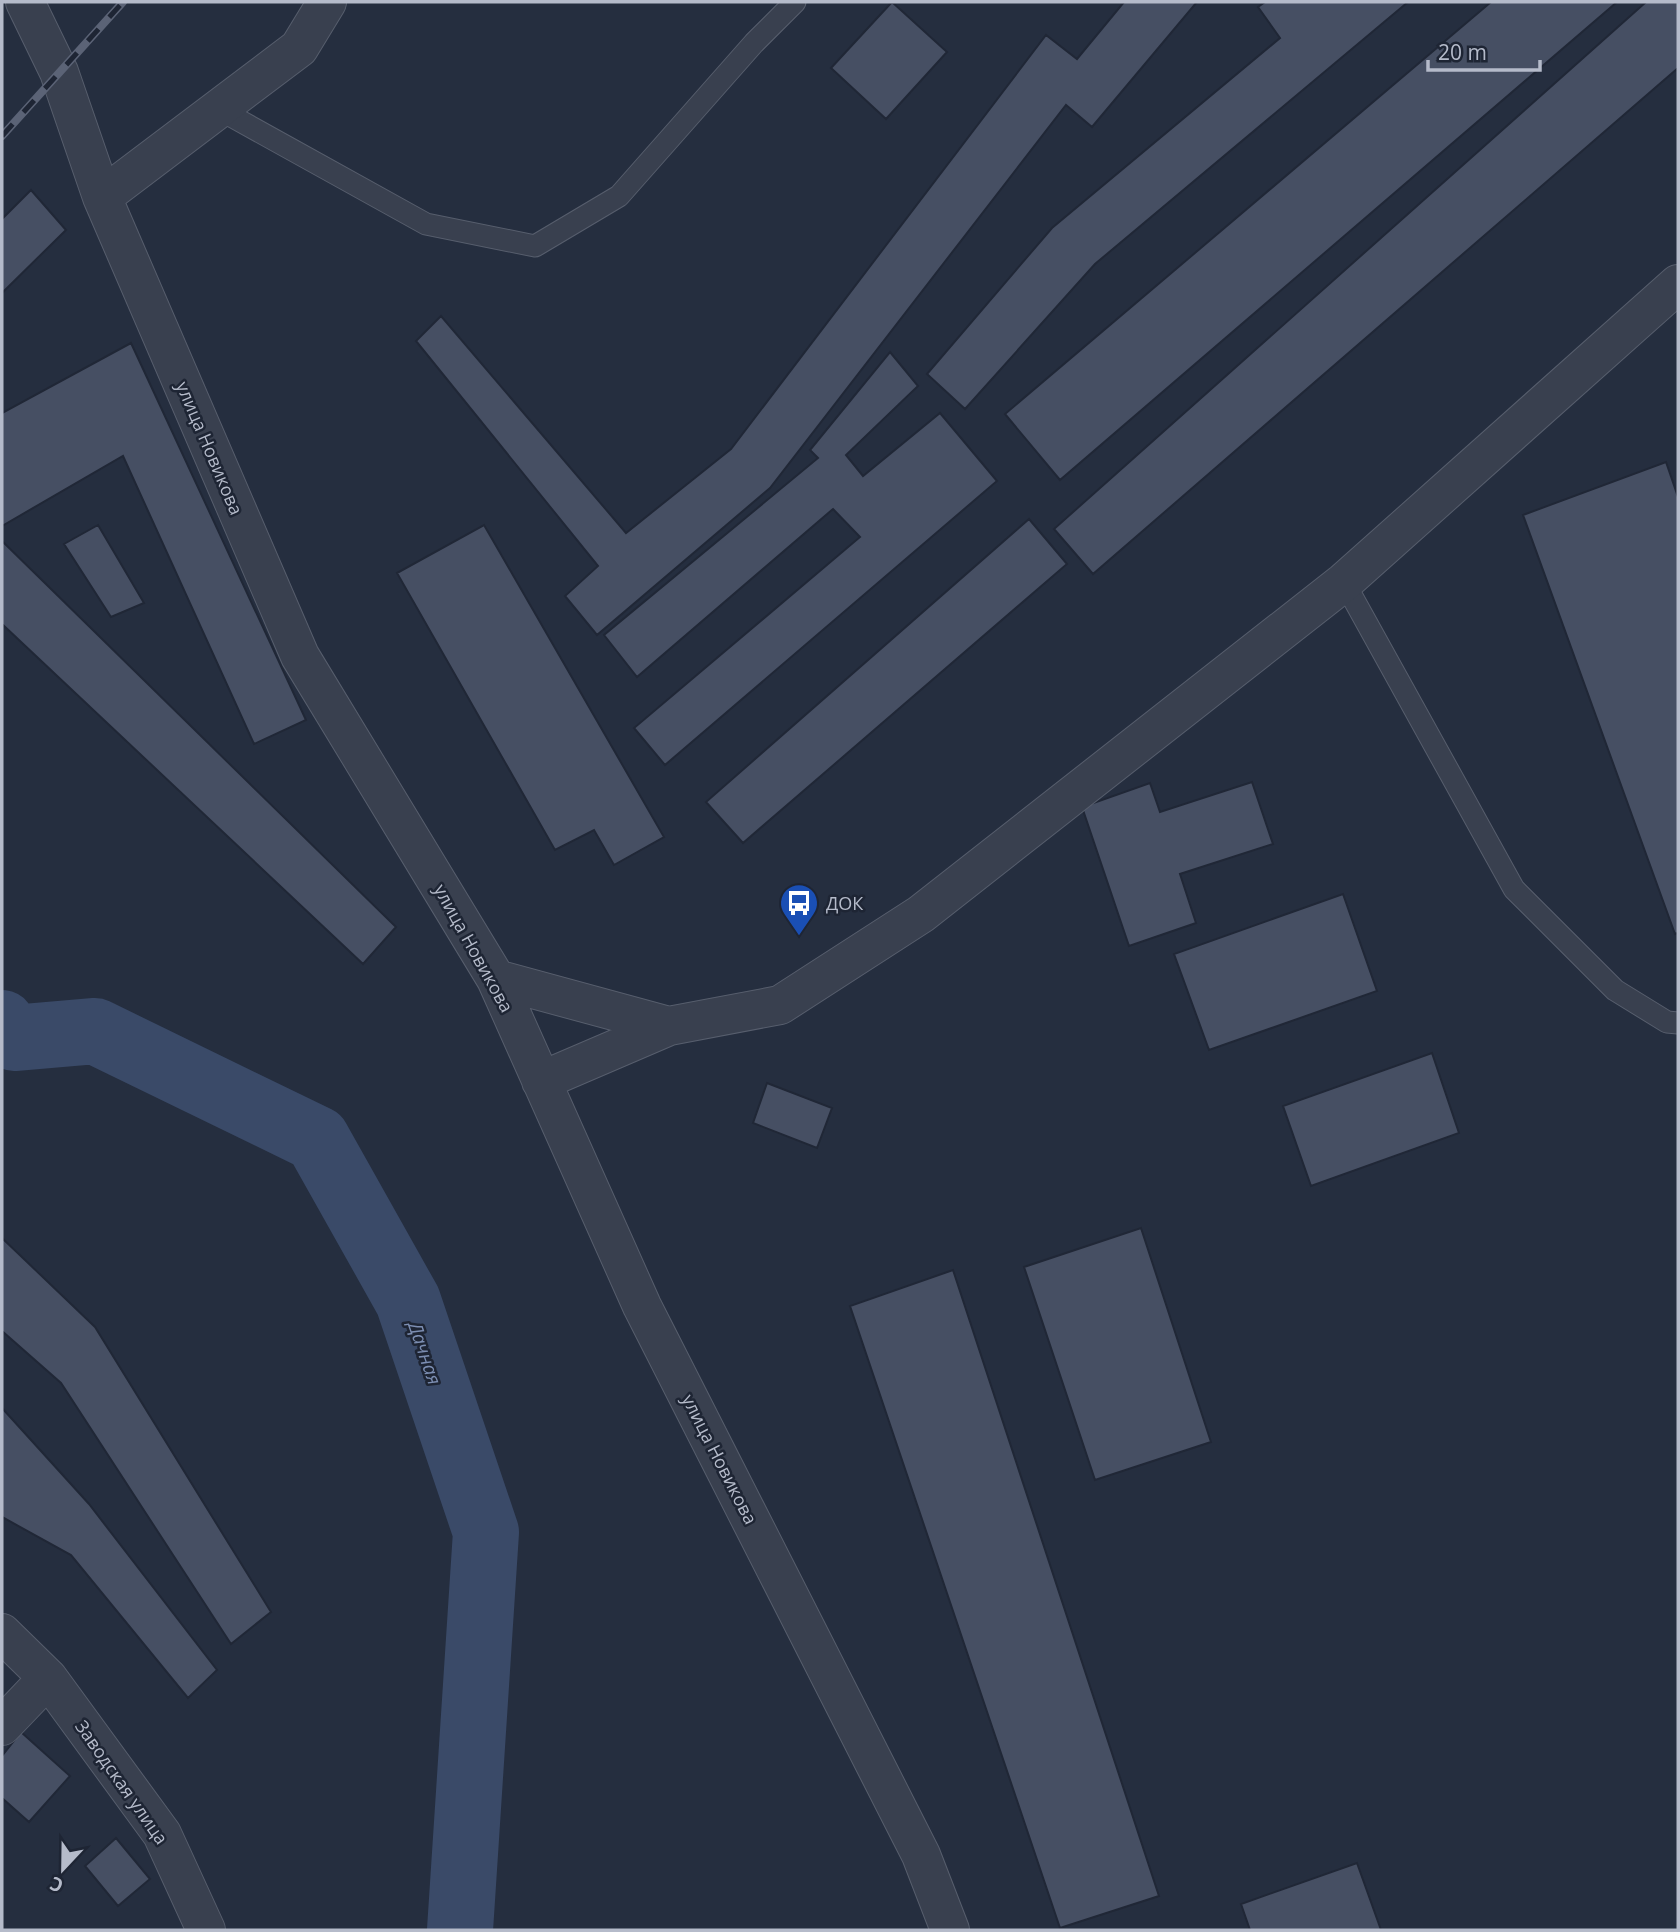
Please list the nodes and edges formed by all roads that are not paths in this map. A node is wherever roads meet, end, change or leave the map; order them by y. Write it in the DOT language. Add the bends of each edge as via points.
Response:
graph roads {
  1 [pos="26,2"];
  2 [pos="327,2"];
  3 [pos="795,2"];
  4 [pos="102,197"];
  5 [pos="1678,284"];
  6 [pos="1344,582"];
  7 [pos="495,979"];
  8 [pos="1678,1023"];
  9 [pos="669,1026"];
  10 [pos="541,1080"];
  11 [pos="2,1633"];
  12 [pos="48,1678"];
  13 [pos="2,1726"];
  14 [pos="205,1930"];
  15 [pos="950,1930"];
  1 -- 4 [label="street, улица Новикова" via="59,72"];
  2 -- 4 [label="street" via="299,48"];
  3 -- 4 [label="lane" via="619,196 535,246 426,224 224,112"];
  4 -- 7 [label="street, улица Новикова" via="300,656"];
  5 -- 6 [label="street"];
  6 -- 8 [label="lane" via="1514,889 1615,990 1667,1022"];
  6 -- 9 [label="street" via="921,914 780,1005"];
  7 -- 9 [label="street"];
  7 -- 10 [label="street, улица Новикова"];
  9 -- 10 [label="street"];
  10 -- 15 [label="street, улица Новикова" via="642,1306 921,1855"];
  11 -- 12 [label="street, Заводская улица"];
  12 -- 13 [label="street"];
  12 -- 14 [label="street, Заводская улица" via="162,1834"];
}
